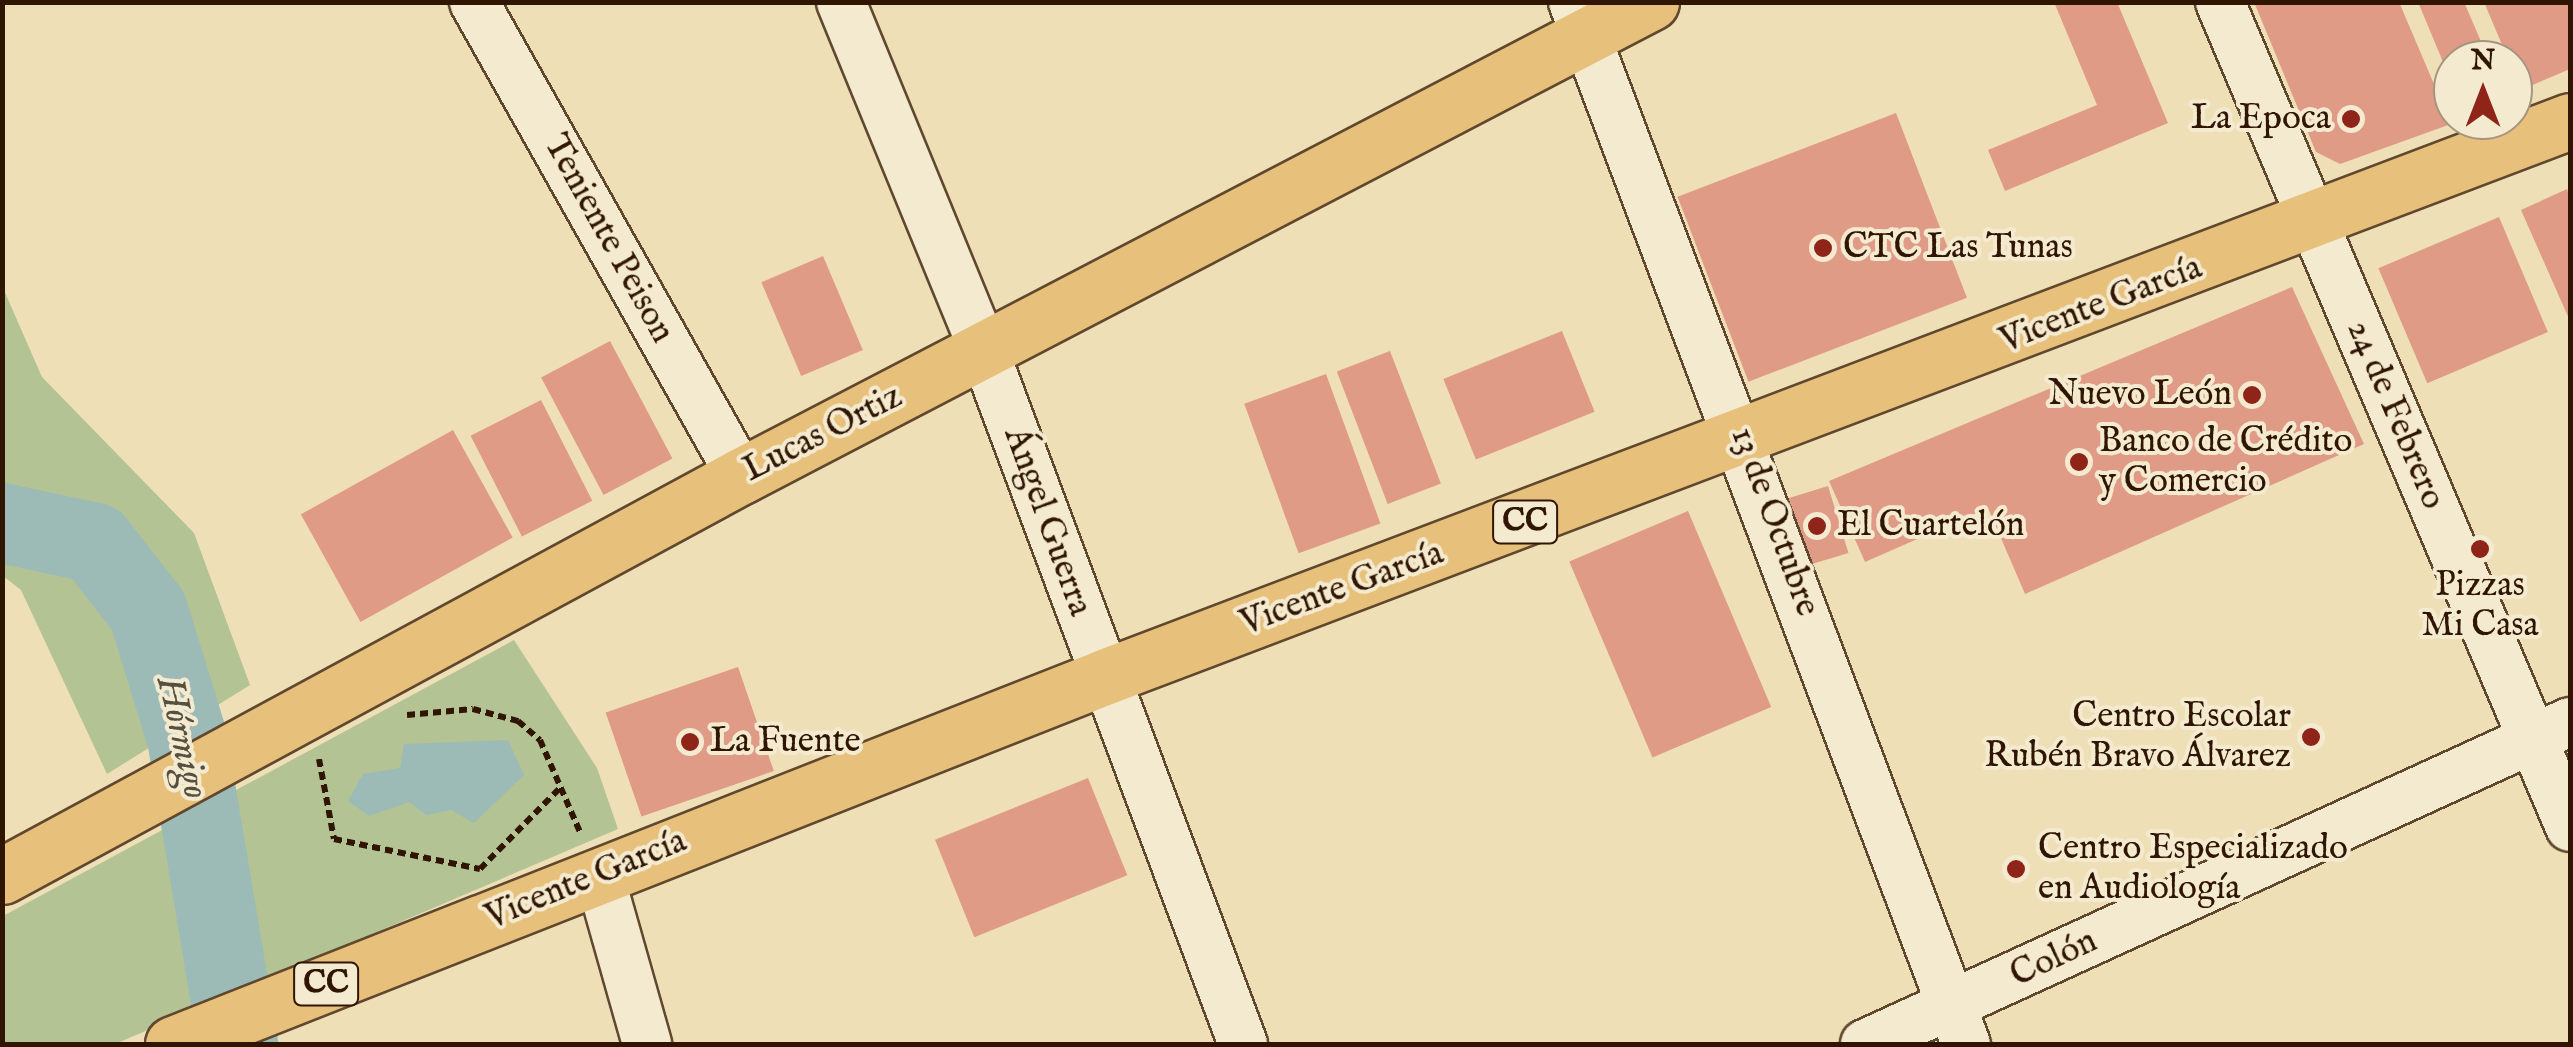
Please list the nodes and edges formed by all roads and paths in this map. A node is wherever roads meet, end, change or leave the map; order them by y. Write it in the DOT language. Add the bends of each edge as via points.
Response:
graph roads {
  1 [pos="474,2"];
  2 [pos="841,2"];
  3 [pos="1650,2"];
  4 [pos="2220,2"];
  5 [pos="1580,19"];
  6 [pos="2570,122"];
  7 [pos="2314,223"];
  8 [pos="984,351"];
  9 [pos="1744,442"];
  10 [pos="741,476"];
  11 [pos="1104,677"];
  12 [pos="398,716"];
  13 [pos="2552,731"];
  14 [pos="307,737"];
  15 [pos="560,788"];
  16 [pos="2570,826"];
  17 [pos="4,874"];
  18 [pos="599,874"];
  19 [pos="1959,1025"];
  20 [pos="174,1044"];
  21 [pos="647,1044"];
  22 [pos="1243,1044"];
  23 [pos="1864,1044"];
  1 -- 10 [label="street, Teniente Peison"];
  2 -- 8 [label="street, Ángel Guerra"];
  3 -- 5 [label="main road, Lucas Ortiz"];
  4 -- 7 [label="street, 24 de Febrero"];
  5 -- 8 [label="main road, Lucas Ortiz"];
  5 -- 9 [label="street, 13 de Octubre"];
  6 -- 7 [label="main road, Vicente García / CC"];
  7 -- 9 [label="main road, Vicente García / CC"];
  7 -- 13 [label="street, 24 de Febrero"];
  8 -- 10 [label="main road, Lucas Ortiz"];
  8 -- 11 [label="street, Ángel Guerra"];
  9 -- 11 [label="main road, Vicente García / CC"];
  9 -- 19 [label="street, 13 de Octubre"];
  10 -- 14 [label="main road, Lucas Ortiz"];
  11 -- 18 [label="main road, Vicente García / CC"];
  11 -- 22 [label="street, Ángel Guerra"];
  12 -- 15 [label="path" via="473,709 518,720 540,740"];
  13 -- 16 [label="street, 24 de Febrero"];
  13 -- 19 [label="street, Colón"];
  14 -- 15 [label="path" via="334,840 480,868"];
  14 -- 17 [label="main road, Lucas Ortiz"];
  15 -- 18 [label="path"];
  18 -- 20 [label="main road, Vicente García / CC"];
  18 -- 21 [label="street"];
  19 -- 23 [label="street, Colón"];
}
